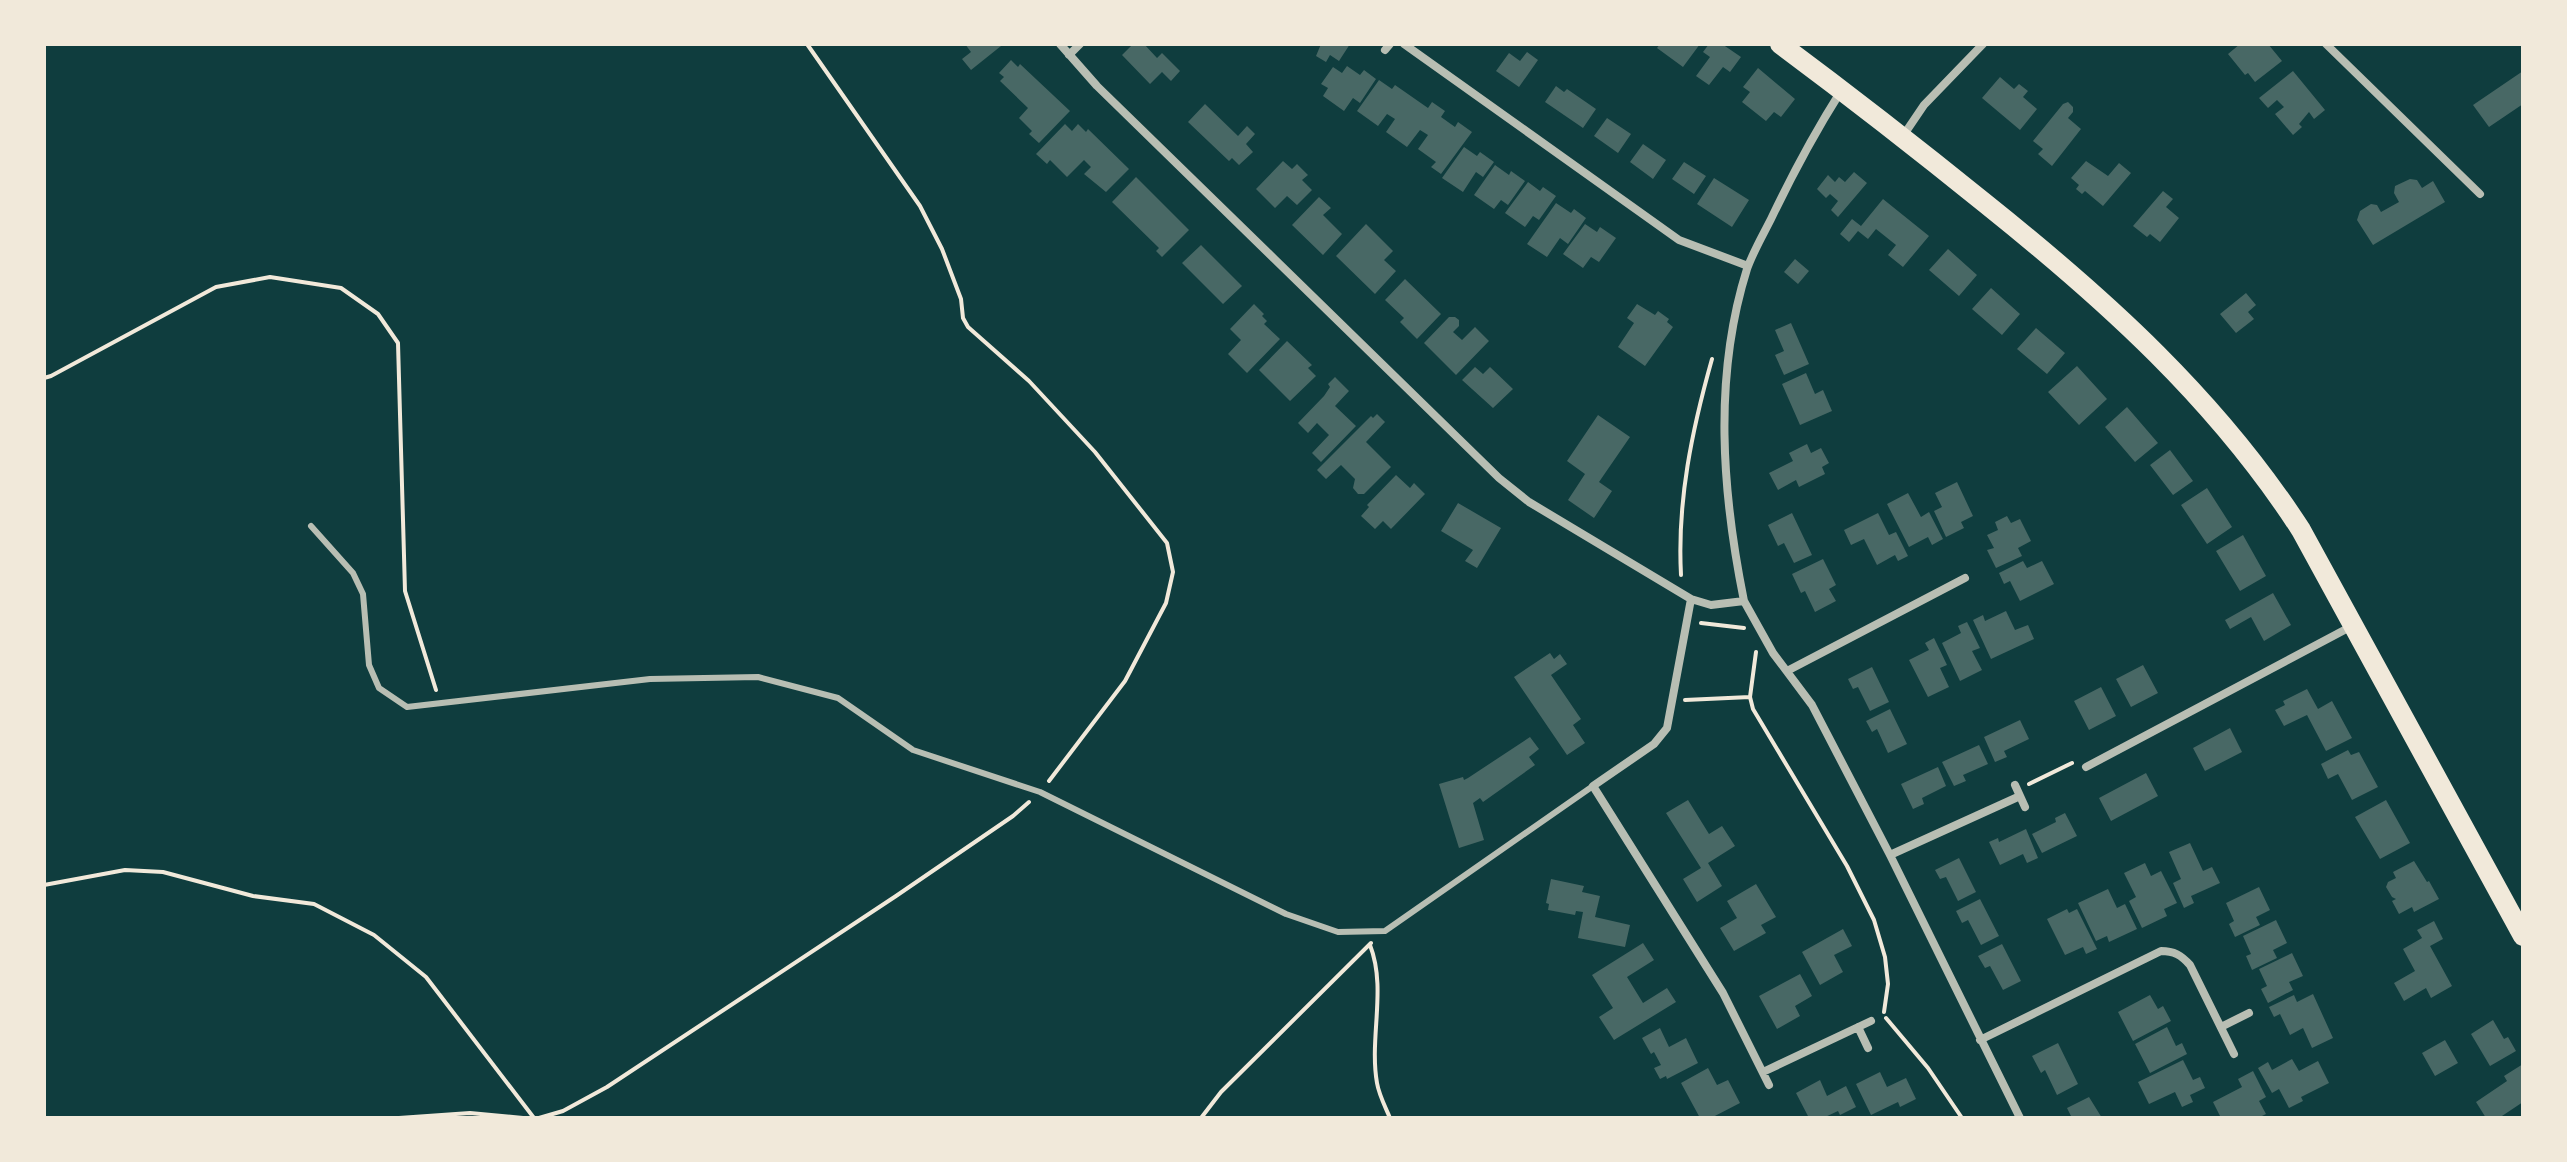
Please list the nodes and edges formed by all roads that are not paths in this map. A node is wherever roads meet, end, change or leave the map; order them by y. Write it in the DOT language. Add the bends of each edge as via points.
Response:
graph roads {
  1 [pos="1060,44"];
  2 [pos="1080,44"];
  3 [pos="1404,44"];
  4 [pos="1780,44"];
  5 [pos="1983,44"];
  6 [pos="2326,44"];
  7 [pos="1069,55"];
  8 [pos="1842,90"];
  9 [pos="1903,136"];
  10 [pos="2480,194"];
  11 [pos="1748,266"];
  12 [pos="311,526"];
  13 [pos="1965,578"];
  14 [pos="1691,599"];
  15 [pos="1744,601"];
  16 [pos="2352,626"];
  17 [pos="1787,671"];
  18 [pos="2086,767"];
  19 [pos="2015,785"];
  20 [pos="1593,786"];
  21 [pos="2020,796"];
  22 [pos="2025,807"];
  23 [pos="1890,855"];
  24 [pos="2523,936"];
  25 [pos="2249,1013"];
  26 [pos="1871,1021"];
  27 [pos="1858,1027"];
  28 [pos="2221,1027"];
  29 [pos="1980,1040"];
  30 [pos="1868,1048"];
  31 [pos="2234,1054"];
  32 [pos="1763,1072"];
  33 [pos="1769,1085"];
  34 [pos="2020,1118"];
  1 -- 7 [label="street"];
  2 -- 7 [label="street"];
  3 -- 11 [label="street" via="1679,240"];
  4 -- 8 [label="highway"];
  5 -- 9 [label="street" via="1924,105"];
  6 -- 10 [label="street"];
  7 -- 14 [label="street" via="1499,478 1529,502"];
  8 -- 9 [label="highway"];
  8 -- 11 [label="street"];
  9 -- 16 [label="highway" via="2090,289 2185,381 2271,484"];
  11 -- 15 [label="street" via="1725,384 1727,498"];
  12 -- 20 [label="lane" via="353,573 363,594 369,665 379,688 407,707 650,679 758,677 838,698 913,750 1040,792 1286,914 1338,932 1385,931"];
  13 -- 17 [label="street"];
  14 -- 15 [label="street" via="1711,605"];
  14 -- 20 [label="street" via="1667,728 1654,744"];
  15 -- 17 [label="street"];
  16 -- 18 [label="street"];
  16 -- 24 [label="highway"];
  17 -- 23 [label="street" via="1812,705"];
  19 -- 21 [label="street"];
  20 -- 32 [label="street" via="1723,993"];
  21 -- 22 [label="street"];
  21 -- 23 [label="street"];
  23 -- 29 [label="street"];
  25 -- 28 [label="street"];
  26 -- 27 [label="street"];
  27 -- 30 [label="street"];
  27 -- 32 [label="street"];
  28 -- 29 [label="street" via="2190,965 2172,951 2161,951"];
  28 -- 31 [label="street"];
  29 -- 34 [label="street"];
  32 -- 33 [label="street"];
}
